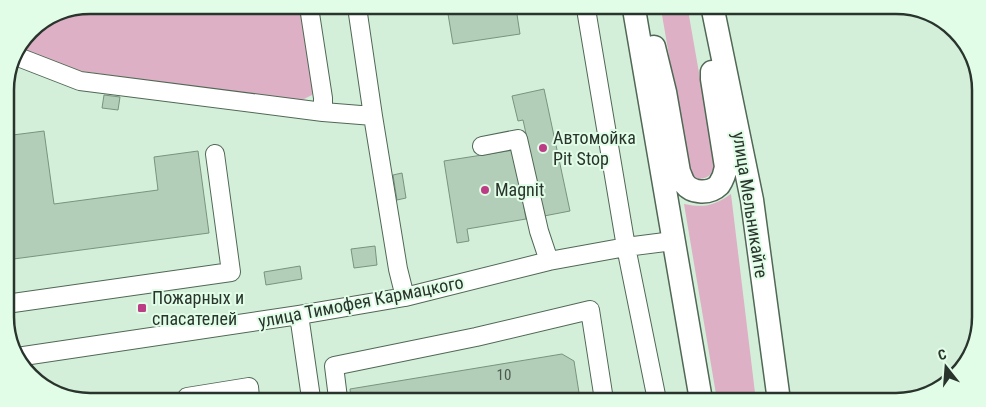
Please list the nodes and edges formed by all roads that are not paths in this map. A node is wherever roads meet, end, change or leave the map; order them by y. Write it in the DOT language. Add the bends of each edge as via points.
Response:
graph roads {
  1 [pos="310,14"];
  2 [pos="358,14"];
  3 [pos="587,14"];
  4 [pos="635,14"];
  5 [pos="645,14"];
  6 [pos="714,14"];
  7 [pos="714,14"];
  8 [pos="21,58"];
  9 [pos="323,112"];
  10 [pos="372,116"];
  11 [pos="482,146"];
  12 [pos="215,154"];
  13 [pos="673,241"];
  14 [pos="626,247"];
  15 [pos="549,261"];
  16 [pos="405,297"];
  17 [pos="14,303"];
  18 [pos="299,315"];
  19 [pos="25,357"];
  20 [pos="212,393"];
  21 [pos="250,393"];
  22 [pos="310,393"];
  23 [pos="337,393"];
  24 [pos="603,393"];
  25 [pos="656,393"];
  26 [pos="699,393"];
  27 [pos="778,393"];
  1 -- 9 [label="street"];
  2 -- 10 [label="street"];
  3 -- 14 [label="street"];
  4 -- 13 [label="main road"];
  5 -- 6 [label="main road" via="665,92 679,172 685,184 695,191 707,192 718,186 726,167 712,79"];
  7 -- 27 [label="main road, улица Мельникайте" via="752,200"];
  8 -- 9 [label="street" via="80,81"];
  9 -- 10 [label="street"];
  10 -- 16 [label="street"];
  11 -- 15 [label="street" via="518,139"];
  12 -- 17 [label="street" via="231,272"];
  13 -- 14 [label="street, улица Тимофея Кармацкого"];
  13 -- 26 [label="main road"];
  14 -- 15 [label="street, улица Тимофея Кармацкого"];
  14 -- 25 [label="street"];
  15 -- 16 [label="street, улица Тимофея Кармацкого"];
  16 -- 18 [label="street, улица Тимофея Кармацкого"];
  18 -- 19 [label="street, улица Тимофея Кармацкого"];
  18 -- 22 [label="street"];
  20 -- 21 [label="street" via="249,387"];
  23 -- 24 [label="street" via="334,366 590,310"];
}
